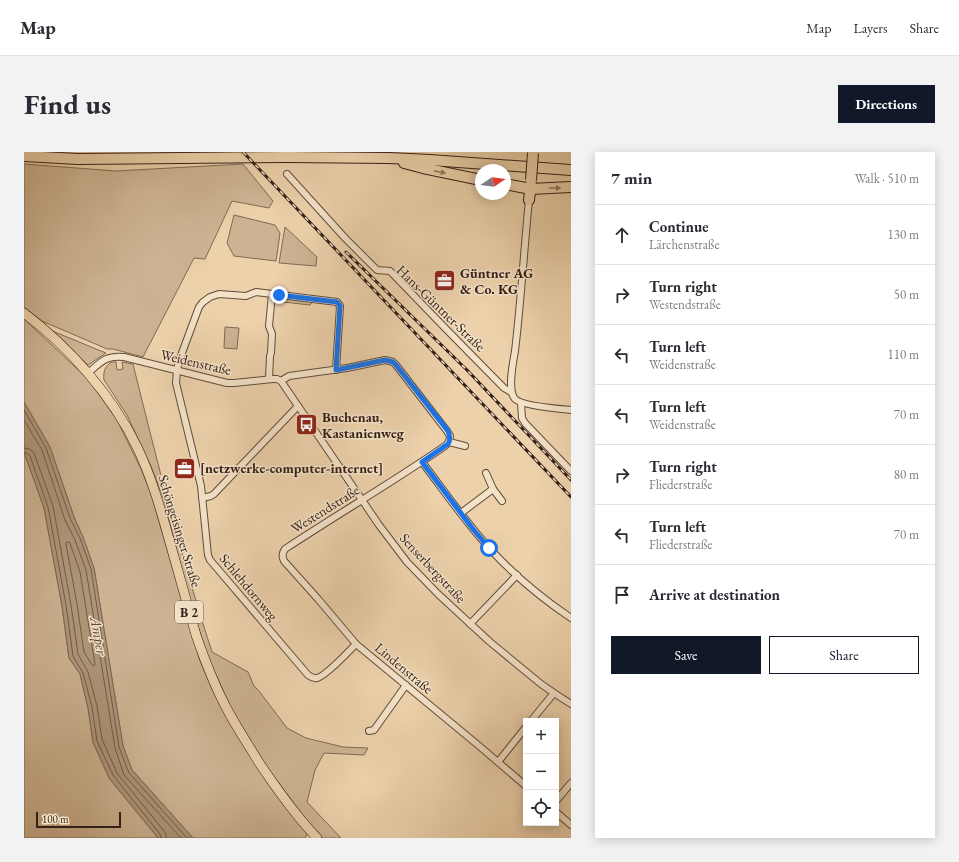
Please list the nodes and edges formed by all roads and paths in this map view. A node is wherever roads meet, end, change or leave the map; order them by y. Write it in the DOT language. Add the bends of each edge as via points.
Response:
graph roads {
  1 [pos="533,152"];
  2 [pos="24,156"];
  3 [pos="387,156"];
  4 [pos="571,170"];
  5 [pos="287,174"];
  6 [pos="475,179"];
  7 [pos="511,184"];
  8 [pos="531,184"];
  9 [pos="571,188"];
  10 [pos="529,200"];
  11 [pos="272,294"];
  12 [pos="24,313"];
  13 [pos="177,370"];
  14 [pos="336,370"];
  15 [pos="88,373"];
  16 [pos="269,379"];
  17 [pos="281,382"];
  18 [pos="511,392"];
  19 [pos="521,403"];
  20 [pos="298,406"];
  21 [pos="571,410"];
  22 [pos="449,442"];
  23 [pos="465,446"];
  24 [pos="422,462"];
  25 [pos="571,470"];
  26 [pos="486,472"];
  27 [pos="493,489"];
  28 [pos="202,498"];
  29 [pos="362,500"];
  30 [pos="502,501"];
  31 [pos="461,513"];
  32 [pos="283,554"];
  33 [pos="517,575"];
  34 [pos="571,618"];
  35 [pos="470,624"];
  36 [pos="356,644"];
  37 [pos="406,685"];
  38 [pos="554,693"];
  39 [pos="571,704"];
  40 [pos="533,718"];
  41 [pos="369,731"];
  42 [pos="523,731"];
  43 [pos="498,762"];
  44 [pos="523,783"];
  45 [pos="571,783"];
  46 [pos="559,797"];
  47 [pos="559,815"];
  48 [pos="571,826"];
  49 [pos="317,838"];
  1 -- 8 [label="highway, bridge"];
  2 -- 3 [label="highway" via="78,159"];
  3 -- 4 [label="highway"];
  3 -- 6 [label="highway, one-way" via="423,168"];
  5 -- 18 [label="street, Hans-Güntner-Straße" via="377,270 390,271 504,388"];
  7 -- 8 [label="highway"];
  8 -- 9 [label="highway, one-way"];
  8 -- 10 [label="highway"];
  10 -- 18 [label="street"];
  11 -- 13 [label="street, Schlehdornweg" via="219,294 206,299 199,307"];
  11 -- 14 [label="street, Schlehdornweg" via="337,302 340,306"];
  11 -- 16 [label="street"];
  12 -- 15 [label="main road, Schöngeisinger Straße / B 2"];
  13 -- 15 [label="street, Weidenstraße" via="115,356 104,360"];
  13 -- 16 [label="street, Weidenstraße" via="227,383"];
  13 -- 28 [label="street, Schlehdornweg" via="176,383"];
  14 -- 17 [label="street" via="289,376"];
  14 -- 22 [label="street" via="381,360 393,362 448,431"];
  15 -- 49 [label="main road, Schöngeisinger Straße / B 2" via="126,427 146,467 201,650 215,685 245,740 281,795"];
  16 -- 17 [label="street, Weidenstraße"];
  17 -- 20 [label="street, Senserbergstraße"];
  18 -- 19 [label="street, Hans-Güntner-Straße"];
  19 -- 21 [label="street"];
  19 -- 25 [label="street" via="524,424"];
  20 -- 28 [label="street" via="214,494"];
  20 -- 29 [label="street, Senserbergstraße"];
  22 -- 23 [label="street"];
  22 -- 24 [label="street, Westendstraße"];
  24 -- 29 [label="street, Westendstraße"];
  24 -- 31 [label="street"];
  26 -- 27 [label="street"];
  27 -- 30 [label="street"];
  27 -- 31 [label="street"];
  28 -- 36 [label="street, Schlehdornweg" via="210,560 308,674 314,678 321,676"];
  29 -- 32 [label="street, Westendstraße" via="285,549"];
  29 -- 35 [label="street, Senserbergstraße" via="407,562"];
  31 -- 33 [label="street" via="493,552"];
  32 -- 36 [label="street, Lindenstraße" via="284,561"];
  33 -- 34 [label="street"];
  33 -- 35 [label="street"];
  35 -- 38 [label="street, Senserbergstraße"];
  36 -- 37 [label="street, Lindenstraße"];
  37 -- 41 [label="street" via="374,730"];
  37 -- 43 [label="street, Lindenstraße"];
  38 -- 39 [label="street, Senserbergstraße"];
  38 -- 40 [label="street"];
  42 -- 43 [label="street"];
  43 -- 44 [label="street, Lindenstraße"];
  45 -- 46 [label="street"];
  47 -- 48 [label="street"];
}
